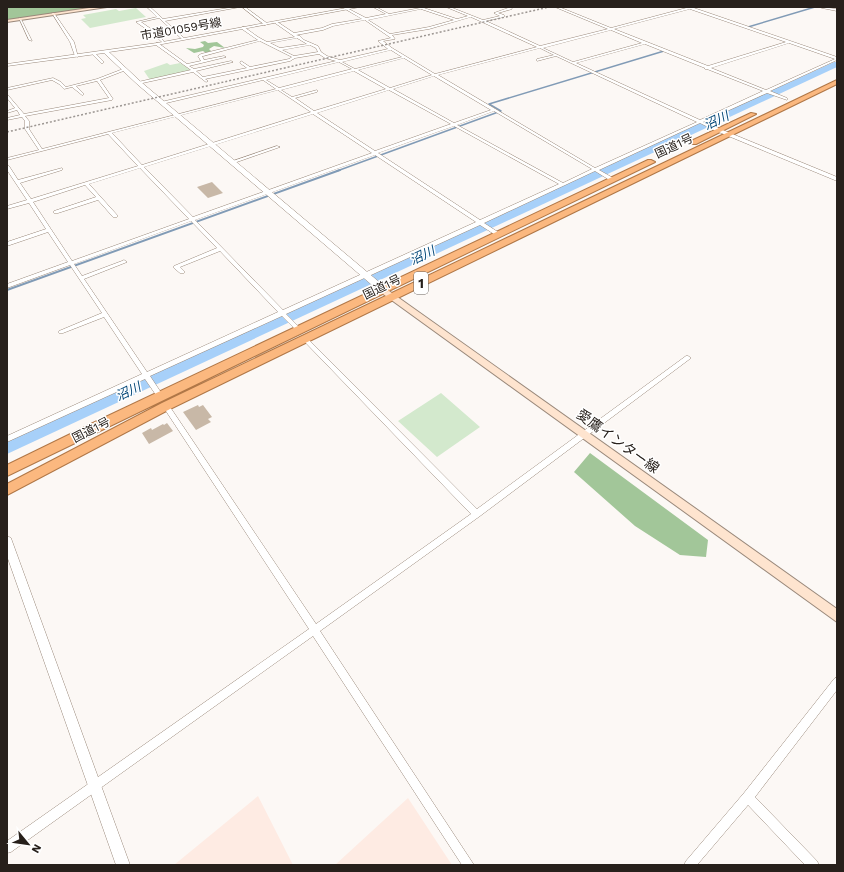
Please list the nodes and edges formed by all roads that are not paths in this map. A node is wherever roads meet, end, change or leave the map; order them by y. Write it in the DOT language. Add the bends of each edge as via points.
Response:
graph roads {
  1 [pos="105,7"];
  2 [pos="148,7"];
  3 [pos="239,7"];
  4 [pos="243,7"];
  5 [pos="358,7"];
  6 [pos="374,7"];
  7 [pos="422,7"];
  8 [pos="447,7"];
  9 [pos="509,7"];
  10 [pos="564,7"];
  11 [pos="695,7"];
  12 [pos="822,7"];
  13 [pos="345,8"];
  14 [pos="558,8"];
  15 [pos="689,8"];
  16 [pos="837,10"];
  17 [pos="53,14"];
  18 [pos="389,14"];
  19 [pos="472,16"];
  20 [pos="160,17"];
  21 [pos="20,19"];
  22 [pos="164,20"];
  23 [pos="367,20"];
  24 [pos="457,20"];
  25 [pos="7,21"];
  26 [pos="482,21"];
  27 [pos="276,22"];
  28 [pos="266,24"];
  29 [pos="243,28"];
  30 [pos="610,29"];
  31 [pos="294,34"];
  32 [pos="390,35"];
  33 [pos="299,37"];
  34 [pos="184,39"];
  35 [pos="31,40"];
  36 [pos="260,40"];
  37 [pos="163,42"];
  38 [pos="788,42"];
  39 [pos="267,43"];
  40 [pos="645,43"];
  41 [pos="157,44"];
  42 [pos="312,44"];
  43 [pos="537,48"];
  44 [pos="281,49"];
  45 [pos="391,49"];
  46 [pos="106,52"];
  47 [pos="320,53"];
  48 [pos="94,54"];
  49 [pos="77,56"];
  50 [pos="555,56"];
  51 [pos="224,57"];
  52 [pos="294,57"];
  53 [pos="404,57"];
  54 [pos="837,59"];
  55 [pos="538,60"];
  56 [pos="204,61"];
  57 [pos="258,61"];
  58 [pos="340,61"];
  59 [pos="102,62"];
  60 [pos="231,62"];
  61 [pos="241,62"];
  62 [pos="274,63"];
  63 [pos="572,63"];
  64 [pos="7,65"];
  65 [pos="188,65"];
  66 [pos="265,65"];
  67 [pos="278,67"];
  68 [pos="706,68"];
  69 [pos="250,69"];
  70 [pos="355,69"];
  71 [pos="124,70"];
  72 [pos="194,70"];
  73 [pos="434,75"];
  74 [pos="837,75"];
  75 [pos="203,78"];
  76 [pos="263,79"];
  77 [pos="98,80"];
  78 [pos="208,82"];
  79 [pos="837,82"];
  80 [pos="139,83"];
  81 [pos="73,86"];
  82 [pos="7,89"];
  83 [pos="278,89"];
  84 [pos="389,89"];
  85 [pos="316,90"];
  86 [pos="766,92"];
  87 [pos="82,94"];
  88 [pos="7,95"];
  89 [pos="782,97"];
  90 [pos="292,98"];
  91 [pos="162,103"];
  92 [pos="17,109"];
  93 [pos="494,110"];
  94 [pos="7,112"];
  95 [pos="315,112"];
  96 [pos="24,115"];
  97 [pos="178,115"];
  98 [pos="7,119"];
  99 [pos="698,122"];
  100 [pos="455,124"];
  101 [pos="714,129"];
  102 [pos="109,133"];
  103 [pos="729,135"];
  104 [pos="211,144"];
  105 [pos="278,147"];
  106 [pos="42,150"];
  107 [pos="376,154"];
  108 [pos="7,159"];
  109 [pos="232,162"];
  110 [pos="7,167"];
  111 [pos="142,167"];
  112 [pos="60,169"];
  113 [pos="595,170"];
  114 [pos="9,173"];
  115 [pos="610,179"];
  116 [pos="837,179"];
  117 [pos="17,182"];
  118 [pos="86,183"];
  119 [pos="562,184"];
  120 [pos="270,195"];
  121 [pos="99,198"];
  122 [pos="30,201"];
  123 [pos="7,208"];
  124 [pos="56,212"];
  125 [pos="115,216"];
  126 [pos="192,220"];
  127 [pos="481,223"];
  128 [pos="49,230"];
  129 [pos="499,235"];
  130 [pos="7,244"];
  131 [pos="220,249"];
  132 [pos="124,262"];
  133 [pos="70,263"];
  134 [pos="182,272"];
  135 [pos="365,275"];
  136 [pos="81,278"];
  137 [pos="7,286"];
  138 [pos="379,287"];
  139 [pos="393,297"];
  140 [pos="284,313"];
  141 [pos="105,314"];
  142 [pos="296,328"];
  143 [pos="61,332"];
  144 [pos="305,339"];
  145 [pos="688,358"];
  146 [pos="147,375"];
  147 [pos="157,392"];
  148 [pos="166,406"];
  149 [pos="586,435"];
  150 [pos="7,439"];
  151 [pos="7,471"];
  152 [pos="7,490"];
  153 [pos="477,514"];
  154 [pos="7,541"];
  155 [pos="837,616"];
  156 [pos="314,629"];
  157 [pos="837,682"];
  158 [pos="95,786"];
  159 [pos="748,797"];
  160 [pos="7,848"];
  161 [pos="123,865"];
  162 [pos="468,865"];
  163 [pos="690,865"];
  164 [pos="813,865"];
  1 -- 17 [label="main road"];
  2 -- 20 [label="street"];
  3 -- 22 [label="street"];
  4 -- 28 [label="street"];
  5 -- 13 [label="street, 市道01059号線"];
  6 -- 18 [label="street"];
  7 -- 18 [label="street"];
  7 -- 24 [label="street"];
  8 -- 19 [label="street"];
  9 -- 26 [label="street" via="511,8 495,13 503,16"];
  10 -- 14 [label="street"];
  11 -- 15 [label="street"];
  12 -- 16 [label="street"];
  13 -- 23 [label="street"];
  13 -- 27 [label="street, 市道01059号線"];
  14 -- 30 [label="street"];
  15 -- 30 [label="street"];
  15 -- 38 [label="street"];
  17 -- 21 [label="main road"];
  17 -- 49 [label="street" via="72,42"];
  18 -- 23 [label="street"];
  19 -- 24 [label="street"];
  19 -- 26 [label="street"];
  20 -- 22 [label="street"];
  20 -- 37 [label="street" via="138,22"];
  21 -- 25 [label="main road"];
  21 -- 35 [label="street"];
  22 -- 34 [label="street"];
  23 -- 31 [label="street"];
  23 -- 32 [label="street"];
  24 -- 32 [label="street"];
  26 -- 43 [label="street"];
  27 -- 28 [label="street, 市道01059号線"];
  27 -- 31 [label="street"];
  28 -- 29 [label="street, 市道01059号線"];
  29 -- 34 [label="street, 市道01059号線"];
  29 -- 36 [label="street"];
  30 -- 40 [label="street"];
  30 -- 43 [label="street"];
  31 -- 33 [label="street"];
  32 -- 45 [label="street" via="394,38 380,41"];
  33 -- 39 [label="street"];
  33 -- 42 [label="street"];
  34 -- 37 [label="street, 市道01059号線"];
  36 -- 39 [label="street"];
  36 -- 56 [label="street" via="200,56"];
  37 -- 41 [label="street, 市道01059号線"];
  38 -- 54 [label="street"];
  38 -- 68 [label="street"];
  39 -- 44 [label="street"];
  40 -- 63 [label="street"];
  40 -- 68 [label="street"];
  41 -- 46 [label="street, 市道01059号線"];
  41 -- 65 [label="street"];
  42 -- 44 [label="street"];
  42 -- 47 [label="street"];
  43 -- 50 [label="street"];
  43 -- 73 [label="street"];
  44 -- 52 [label="street"];
  45 -- 53 [label="street"];
  45 -- 58 [label="street"];
  46 -- 48 [label="street, 市道01059号線"];
  46 -- 71 [label="street"];
  47 -- 52 [label="street"];
  47 -- 58 [label="street"];
  48 -- 49 [label="street, 市道01059号線"];
  48 -- 59 [label="street"];
  49 -- 64 [label="street, 市道01059号線"];
  50 -- 55 [label="street"];
  50 -- 63 [label="street"];
  51 -- 56 [label="street"];
  52 -- 62 [label="street"];
  53 -- 70 [label="street"];
  53 -- 73 [label="street"];
  54 -- 86 [label="street"];
  56 -- 65 [label="street"];
  57 -- 66 [label="street"];
  58 -- 70 [label="street"];
  58 -- 76 [label="street"];
  60 -- 72 [label="street"];
  61 -- 69 [label="street"];
  62 -- 66 [label="street"];
  62 -- 67 [label="street"];
  63 -- 99 [label="street"];
  65 -- 72 [label="street"];
  66 -- 69 [label="street"];
  68 -- 86 [label="street"];
  69 -- 75 [label="street"];
  70 -- 83 [label="street"];
  70 -- 84 [label="street"];
  71 -- 77 [label="street"];
  71 -- 80 [label="street"];
  72 -- 75 [label="street"];
  72 -- 80 [label="street"];
  73 -- 84 [label="street"];
  73 -- 93 [label="street"];
  74 -- 89 [label="highway, 国道1号 / 1"];
  75 -- 78 [label="street"];
  76 -- 83 [label="street"];
  76 -- 91 [label="street"];
  77 -- 81 [label="street"];
  77 -- 96 [label="street" via="111,99"];
  79 -- 103 [label="highway, 国道1号 / 1"];
  80 -- 91 [label="street"];
  81 -- 82 [label="street" via="65,88 53,80"];
  81 -- 87 [label="street"];
  83 -- 90 [label="street"];
  83 -- 97 [label="street"];
  84 -- 95 [label="street"];
  84 -- 100 [label="street"];
  85 -- 90 [label="street"];
  86 -- 89 [label="street"];
  86 -- 99 [label="street"];
  88 -- 92 [label="street"];
  89 -- 101 [label="highway, 国道1号 / 1"];
  90 -- 95 [label="street"];
  91 -- 97 [label="street"];
  92 -- 94 [label="street"];
  92 -- 96 [label="street"];
  93 -- 100 [label="street"];
  93 -- 113 [label="street"];
  95 -- 104 [label="street"];
  95 -- 107 [label="street"];
  96 -- 98 [label="street"];
  96 -- 106 [label="street" via="27,129"];
  97 -- 102 [label="street"];
  97 -- 104 [label="street"];
  99 -- 101 [label="street"];
  99 -- 113 [label="street"];
  100 -- 107 [label="street"];
  100 -- 119 [label="street"];
  101 -- 103 [label="street"];
  101 -- 115 [label="highway, 国道1号 / 1"];
  102 -- 106 [label="street"];
  102 -- 111 [label="street"];
  103 -- 116 [label="street"];
  103 -- 139 [label="highway, 国道1号 / 1"];
  104 -- 109 [label="street"];
  104 -- 111 [label="street"];
  105 -- 109 [label="street"];
  106 -- 108 [label="street"];
  107 -- 120 [label="street"];
  107 -- 127 [label="street"];
  109 -- 120 [label="street"];
  110 -- 114 [label="street"];
  111 -- 118 [label="street"];
  111 -- 126 [label="street"];
  112 -- 117 [label="street"];
  113 -- 115 [label="street"];
  113 -- 119 [label="street"];
  114 -- 117 [label="street"];
  115 -- 129 [label="highway, 国道1号 / 1"];
  117 -- 122 [label="street"];
  118 -- 121 [label="street"];
  118 -- 122 [label="street"];
  119 -- 127 [label="street"];
  120 -- 126 [label="street"];
  120 -- 135 [label="street"];
  121 -- 124 [label="street"];
  121 -- 125 [label="street"];
  122 -- 123 [label="street"];
  122 -- 128 [label="street"];
  126 -- 131 [label="street"];
  126 -- 133 [label="street"];
  127 -- 129 [label="street"];
  127 -- 135 [label="street"];
  128 -- 130 [label="street"];
  128 -- 133 [label="street"];
  129 -- 138 [label="highway, 国道1号 / 1"];
  131 -- 134 [label="street" via="176,267"];
  131 -- 140 [label="street"];
  132 -- 136 [label="street"];
  133 -- 136 [label="street"];
  133 -- 137 [label="street"];
  135 -- 138 [label="street"];
  135 -- 140 [label="street"];
  136 -- 141 [label="street"];
  138 -- 139 [label="main road, 愛鷹インター線"];
  138 -- 142 [label="highway, 国道1号 / 1"];
  139 -- 144 [label="highway, 国道1号 / 1"];
  139 -- 149 [label="main road, 愛鷹インター線"];
  140 -- 142 [label="street"];
  140 -- 146 [label="street"];
  141 -- 143 [label="street"];
  141 -- 146 [label="street"];
  142 -- 147 [label="highway, 国道1号 / 1"];
  144 -- 148 [label="highway, 国道1号 / 1"];
  144 -- 153 [label="street"];
  145 -- 149 [label="street"];
  146 -- 147 [label="street"];
  146 -- 150 [label="street"];
  147 -- 151 [label="highway, 国道1号 / 1"];
  148 -- 152 [label="highway, 国道1号 / 1"];
  148 -- 156 [label="street"];
  149 -- 153 [label="street"];
  149 -- 155 [label="main road, 愛鷹インター線"];
  153 -- 156 [label="street"];
  154 -- 158 [label="street"];
  156 -- 158 [label="street"];
  156 -- 162 [label="street"];
  157 -- 159 [label="street"];
  158 -- 160 [label="street"];
  158 -- 161 [label="street"];
  159 -- 163 [label="street"];
  159 -- 164 [label="street"];
}
